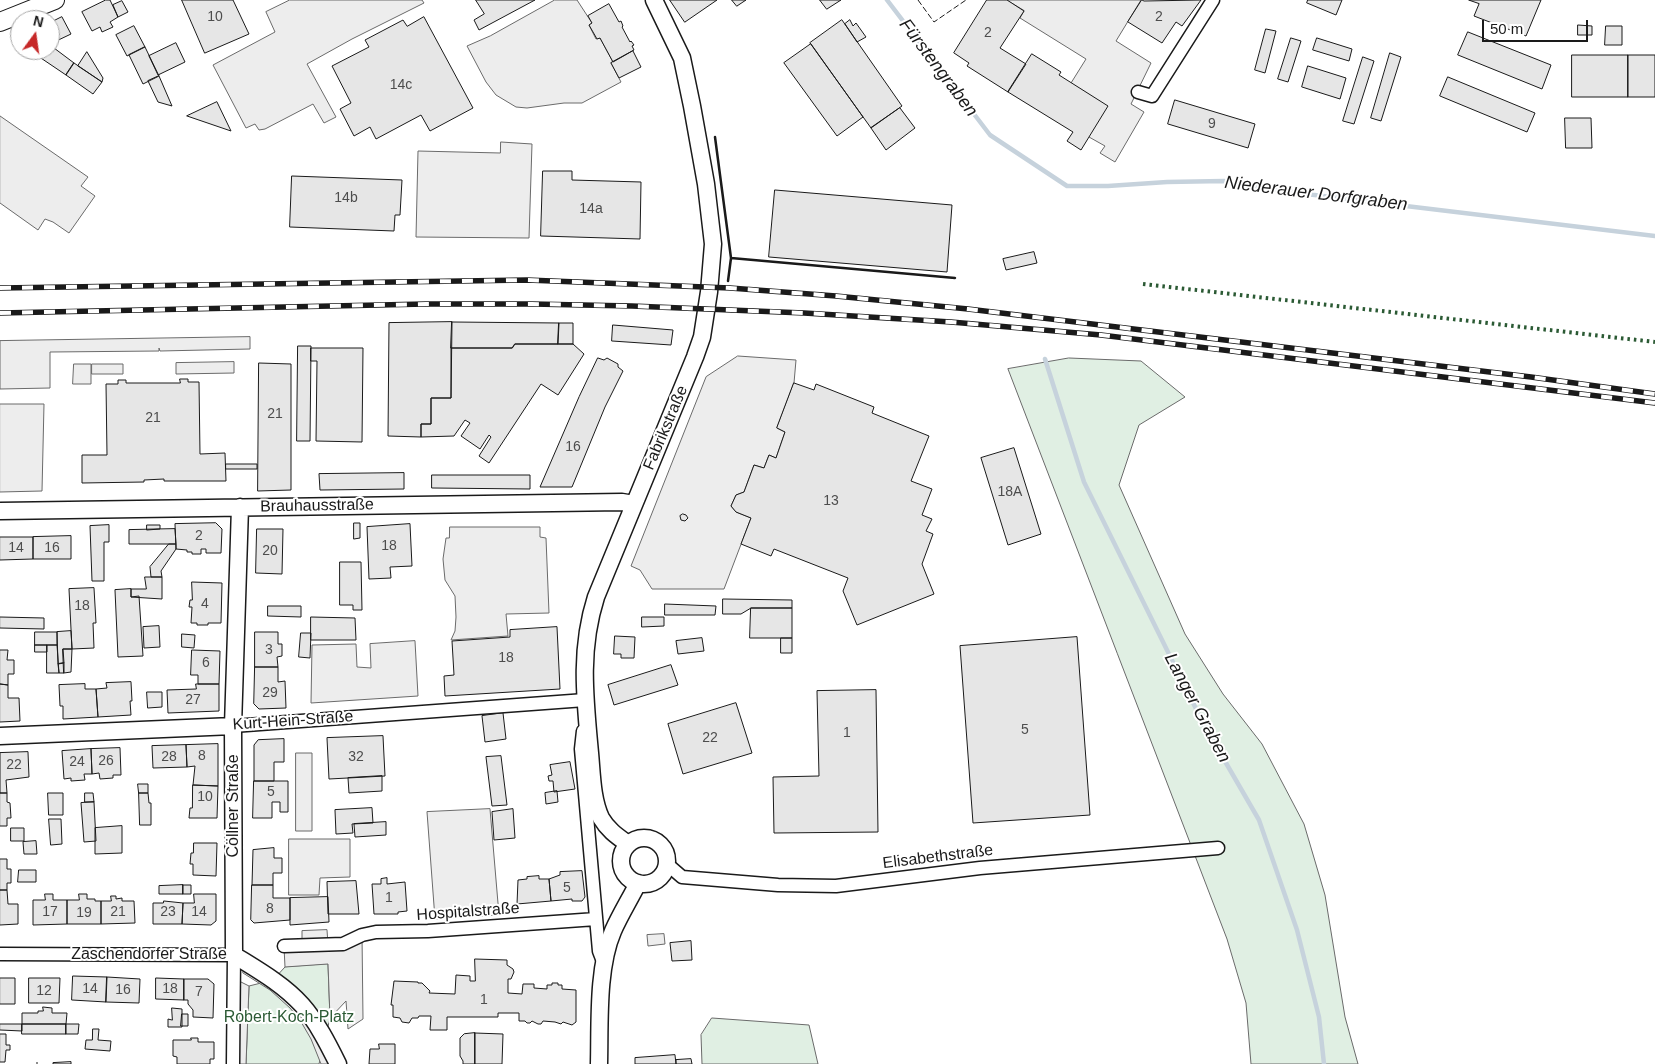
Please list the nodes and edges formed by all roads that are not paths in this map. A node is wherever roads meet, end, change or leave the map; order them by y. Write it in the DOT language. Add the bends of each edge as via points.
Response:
graph roads {
  1 [pos="55,0"];
  2 [pos="654,0"];
  3 [pos="1213,0"];
  4 [pos="0,22"];
  5 [pos="1138,92"];
  6 [pos="634,504"];
  7 [pos="240,507"];
  8 [pos="0,511"];
  9 [pos="586,706"];
  10 [pos="233,726"];
  11 [pos="0,736"];
  12 [pos="628,844"];
  13 [pos="1218,848"];
  14 [pos="668,864"];
  15 [pos="638,883"];
  16 [pos="596,919"];
  17 [pos="284,946"];
  18 [pos="0,954"];
  19 [pos="234,954"];
  20 [pos="604,964"];
  21 [pos="232,1064"];
  22 [pos="338,1064"];
  23 [pos="599,1064"];
  1 -- 4 [label="main road"];
  2 -- 6 [label="street, Fabrikstraße" via="682,58 706,184 713,244 702,337"];
  3 -- 5 [label="street" via="1152,96"];
  6 -- 7 [label="street, Brauhausstraße"];
  6 -- 9 [label="street, Fabrikstraße" via="590,613 584,652"];
  7 -- 8 [label="street, Brauhausstraße"];
  7 -- 10 [label="street, Cöllner Straße"];
  9 -- 10 [label="street, Kurt-Hein-Straße"];
  9 -- 12 [label="street, Fabrikstraße" via="596,806 608,829"];
  9 -- 16 [label="street" via="581,749"];
  10 -- 11 [label="street, Kurt-Hein-Straße"];
  10 -- 19 [label="street, Cöllner Straße"];
  12 -- 14 [label="street" via="643,838 658,842 667,854"];
  12 -- 15 [label="street" via="622,856 622,867 625,874"];
  13 -- 14 [label="street, Elisabethstraße" via="980,868 836,886 682,877"];
  14 -- 15 [label="street" via="661,878 646,884"];
  15 -- 20 [label="street" via="612,932"];
  16 -- 17 [label="street, Hospitalstraße" via="428,932 376,932 344,944"];
  16 -- 20 [label="street" via="599,951"];
  18 -- 19 [label="street, Zaschendorfer Straße"];
  19 -- 21 [label="street"];
  19 -- 22 [label="street, Zaschendorfer Straße" via="273,980 302,1006 326,1039"];
  20 -- 23 [label="street"];
}
